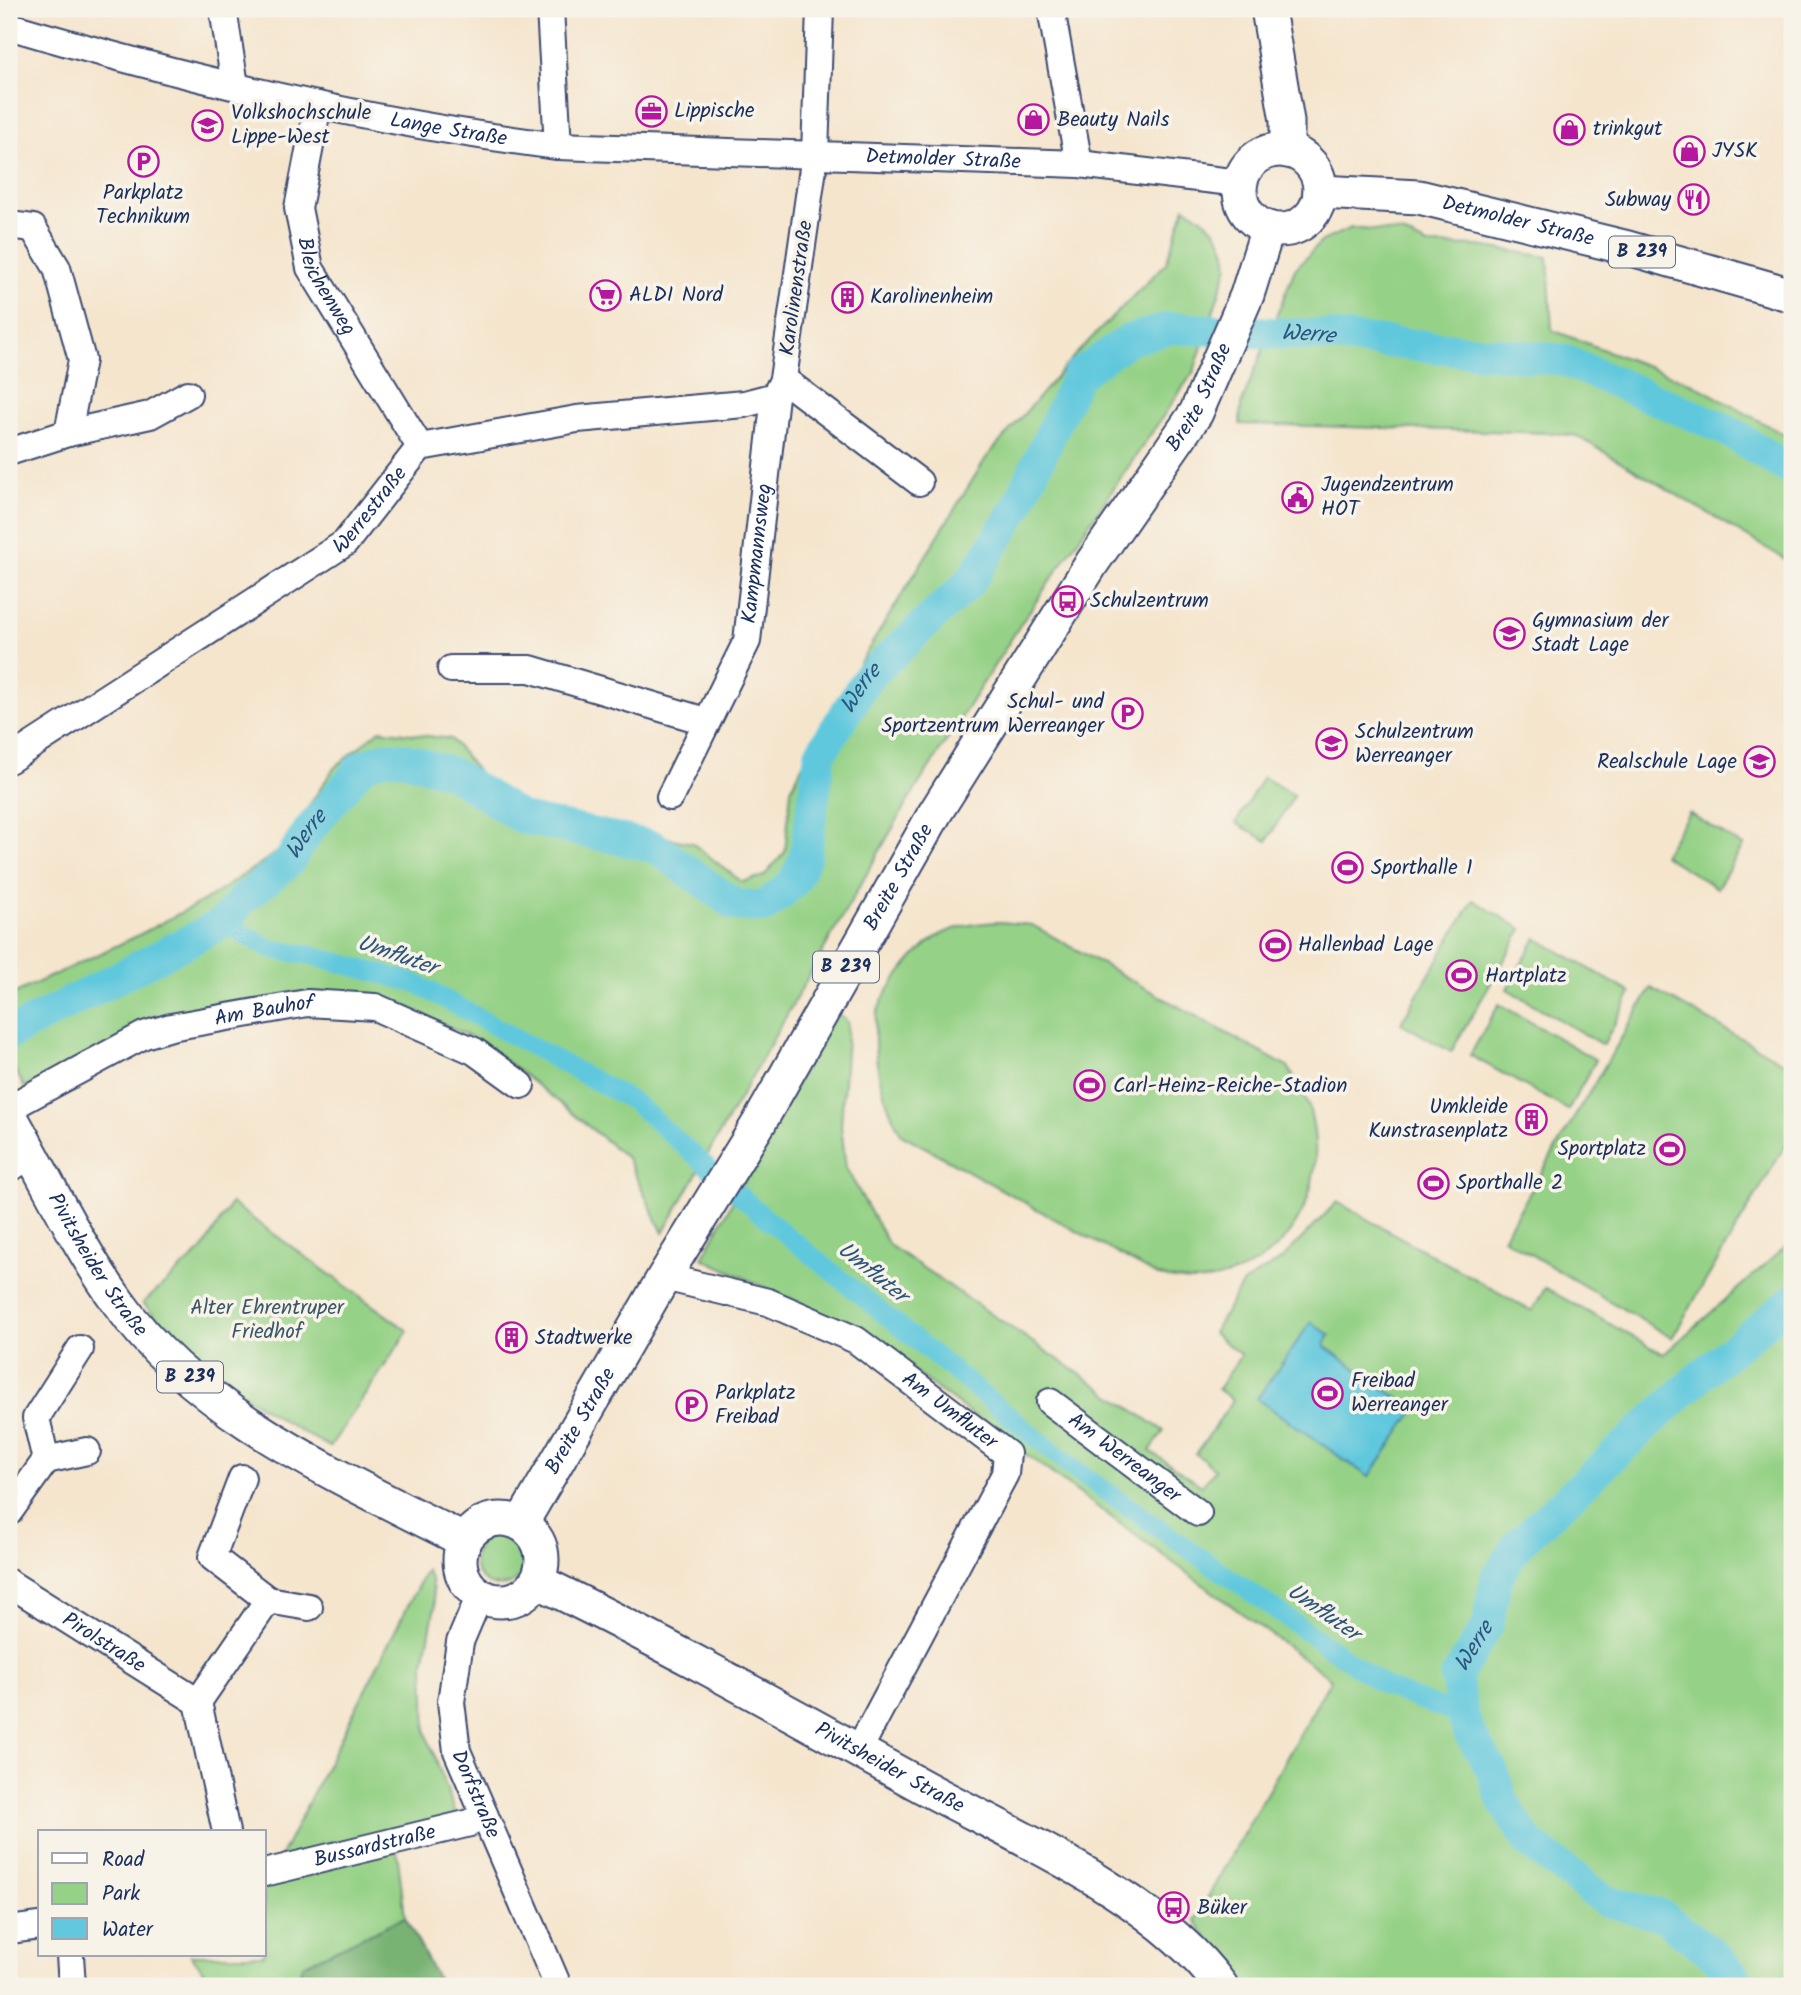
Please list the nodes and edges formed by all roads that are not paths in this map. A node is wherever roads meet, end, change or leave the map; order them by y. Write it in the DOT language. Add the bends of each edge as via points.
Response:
graph roads {
  1 [pos="223,9"];
  2 [pos="550,9"];
  3 [pos="820,9"];
  4 [pos="1051,9"];
  5 [pos="1268,9"];
  6 [pos="9,26"];
  7 [pos="235,85"];
  8 [pos="318,105"];
  9 [pos="558,146"];
  10 [pos="1287,151"];
  11 [pos="815,154"];
  12 [pos="1079,164"];
  13 [pos="1240,183"];
  14 [pos="1320,192"];
  15 [pos="9,225"];
  16 [pos="1268,228"];
  17 [pos="1792,295"];
  18 [pos="779,387"];
  19 [pos="188,394"];
  20 [pos="68,433"];
  21 [pos="420,447"];
  22 [pos="9,452"];
  23 [pos="919,482"];
  24 [pos="452,669"];
  25 [pos="705,721"];
  26 [pos="9,760"];
  27 [pos="670,797"];
  28 [pos="521,1085"];
  29 [pos="9,1108"];
  30 [pos="9,1114"];
  31 [pos="21,1162"];
  32 [pos="664,1277"];
  33 [pos="80,1349"];
  34 [pos="1050,1402"];
  35 [pos="87,1451"];
  36 [pos="46,1460"];
  37 [pos="242,1478"];
  38 [pos="9,1512"];
  39 [pos="1198,1513"];
  40 [pos="521,1524"];
  41 [pos="465,1541"];
  42 [pos="537,1581"];
  43 [pos="9,1583"];
  44 [pos="480,1595"];
  45 [pos="268,1600"];
  46 [pos="309,1607"];
  47 [pos="198,1702"];
  48 [pos="858,1751"];
  49 [pos="484,1814"];
  50 [pos="226,1830"];
  51 [pos="266,1873"];
  52 [pos="38,1926"];
  53 [pos="9,1930"];
  54 [pos="70,1956"];
  55 [pos="72,1986"];
  56 [pos="558,1986"];
  57 [pos="1221,1986"];
  1 -- 7 [label="street"];
  2 -- 9 [label="street"];
  3 -- 11 [label="street, Karolinenstraße"];
  4 -- 12 [label="street"];
  5 -- 10 [label="main road" via="1287,121"];
  6 -- 7 [label="street, Lange Straße" via="140,65"];
  7 -- 8 [label="street, Lange Straße"];
  8 -- 9 [label="street, Lange Straße"];
  8 -- 21 [label="street, Bleichenweg" via="298,208 310,268"];
  9 -- 11 [label="street, Lange Straße"];
  10 -- 13 [label="main road" via="1257,157"];
  10 -- 14 [label="main road" via="1311,165"];
  11 -- 12 [label="street, Detmolder Straße"];
  11 -- 18 [label="street, Karolinenstraße"];
  12 -- 13 [label="street, Detmolder Straße"];
  13 -- 16 [label="main road" via="1249,216"];
  14 -- 16 [label="main road" via="1311,214 1299,225 1284,230"];
  14 -- 17 [label="main road, Detmolder Straße / B 239" via="1419,197 1628,248"];
  15 -- 20 [label="street" via="33,228 57,268 82,360"];
  16 -- 32 [label="main road, Breite Straße / B 239" via="1247,295 1196,413 1086,572 941,803 759,1123"];
  18 -- 21 [label="street, Werrestraße" via="744,404 577,419"];
  18 -- 23 [label="street, Karolinenstraße"];
  18 -- 25 [label="street, Kampmannsweg" via="747,641"];
  19 -- 20 [label="street" via="150,415"];
  20 -- 22 [label="street"];
  21 -- 26 [label="street, Werrestraße" via="345,543"];
  24 -- 25 [label="street" via="530,669"];
  25 -- 27 [label="street, Kampmannsweg"];
  28 -- 29 [label="street, Am Bauhof" via="474,1051 375,1007 307,1003 144,1035"];
  30 -- 31 [label="main road, Pivitsheider Straße / B 239"];
  31 -- 41 [label="main road, Pivitsheider Straße / B 239" via="119,1303 160,1350 211,1395 280,1445"];
  32 -- 40 [label="main road, Breite Straße / B 239"];
  32 -- 48 [label="street, Am Umfluter" via="768,1302 856,1340 1007,1454 1005,1474"];
  33 -- 36 [label="street" via="36,1418"];
  34 -- 39 [label="street, Am Werreanger"];
  35 -- 36 [label="street"];
  36 -- 38 [label="street"];
  37 -- 45 [label="street" via="212,1557"];
  40 -- 41 [label="main road" via="509,1520 484,1523"];
  40 -- 42 [label="main road" via="541,1549"];
  41 -- 44 [label="main road" via="461,1565 470,1587"];
  42 -- 44 [label="main road" via="517,1598 505,1601"];
  42 -- 48 [label="main road, Pivitsheider Straße"];
  43 -- 47 [label="street, Pirolstraße"];
  44 -- 49 [label="street, Dorfstraße" via="460,1642 451,1702 457,1751"];
  45 -- 46 [label="street"];
  45 -- 47 [label="street"];
  47 -- 50 [label="street"];
  48 -- 57 [label="main road, Pivitsheider Straße" via="1119,1896 1177,1938"];
  49 -- 51 [label="street, Bussardstraße" via="470,1823"];
  49 -- 56 [label="street, Dorfstraße"];
  52 -- 53 [label="street"];
  54 -- 55 [label="street"];
}
